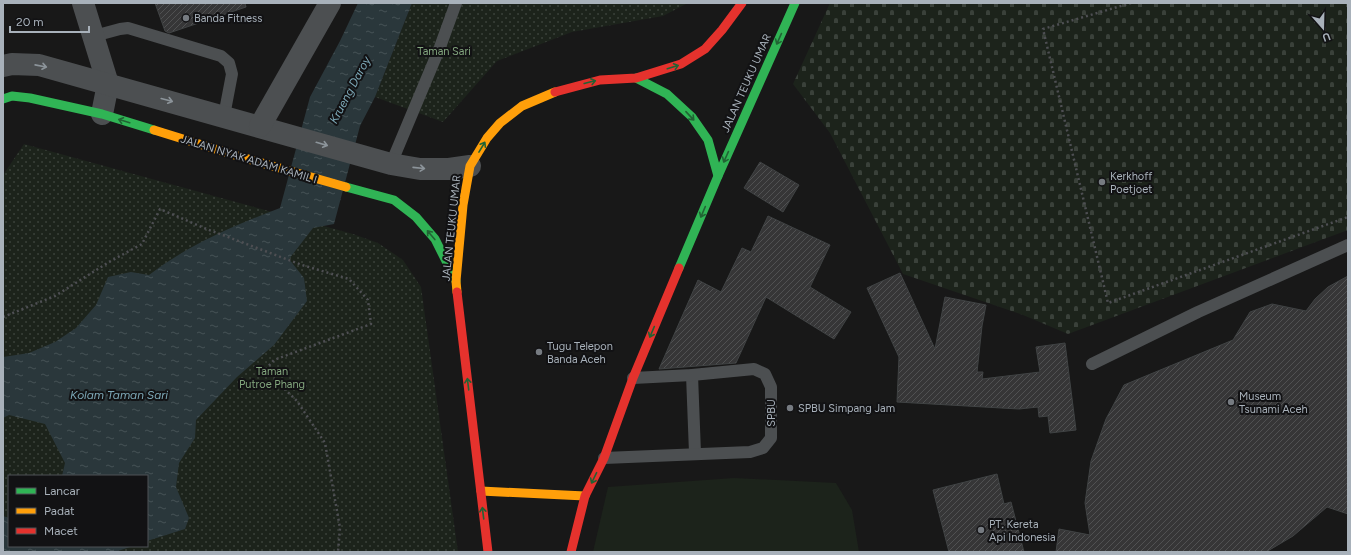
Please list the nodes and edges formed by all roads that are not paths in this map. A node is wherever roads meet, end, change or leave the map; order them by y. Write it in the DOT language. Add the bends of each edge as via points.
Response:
graph roads {
  1 [pos="84,3"];
  2 [pos="330,3"];
  3 [pos="456,3"];
  4 [pos="742,3"];
  5 [pos="795,3"];
  6 [pos="94,36"];
  7 [pos="3,66"];
  8 [pos="636,78"];
  9 [pos="108,84"];
  10 [pos="3,99"];
  11 [pos="102,114"];
  12 [pos="224,116"];
  13 [pos="260,126"];
  14 [pos="391,164"];
  15 [pos="470,166"];
  16 [pos="718,176"];
  17 [pos="1348,245"];
  18 [pos="456,281"];
  19 [pos="1092,364"];
  20 [pos="692,375"];
  21 [pos="633,378"];
  22 [pos="695,453"];
  23 [pos="604,458"];
  24 [pos="481,490"];
  25 [pos="585,496"];
  26 [pos="488,552"];
  27 [pos="571,552"];
  1 -- 6 [label="street"];
  2 -- 13 [label="street"];
  3 -- 14 [label="lane"];
  8 -- 4 [label="main road, JALAN TEUKU UMAR, one-way" via="681,64 704,49"];
  5 -- 16 [label="main road, JALAN TEUKU UMAR, one-way"];
  6 -- 9 [label="street"];
  6 -- 12 [label="lane" via="128,28 221,56 229,64 232,74"];
  7 -- 9 [label="street, one-way" via="39,65"];
  15 -- 8 [label="main road, JALAN TEUKU UMAR, one-way" via="491,133 522,106 574,86 600,80"];
  8 -- 16 [label="main road, one-way" via="666,94 692,117 708,140"];
  9 -- 11 [label="street"];
  9 -- 12 [label="street, one-way"];
  10 -- 11 [label="main road, JALAN NYAK ADAM KAMIL I" via="12,96 30,98"];
  18 -- 11 [label="main road, JALAN NYAK ADAM KAMIL I, one-way" via="435,239 416,217 394,200"];
  12 -- 13 [label="street"];
  13 -- 14 [label="street, one-way"];
  14 -- 15 [label="street, one-way" via="420,169"];
  15 -- 18 [label="main road, JALAN TEUKU UMAR" via="463,205"];
  16 -- 21 [label="main road, JALAN TEUKU UMAR, one-way"];
  17 -- 19 [label="lane" via="1198,312"];
  24 -- 18 [label="main road, JALAN TEUKU UMAR, one-way"];
  20 -- 21 [label="lane, SPBU"];
  20 -- 22 [label="lane"];
  20 -- 22 [label="lane, SPBU" via="754,369 765,374 771,387 771,438 763,448 750,452"];
  21 -- 23 [label="main road, JALAN TEUKU UMAR"];
  22 -- 23 [label="lane, SPBU"];
  23 -- 25 [label="main road, JALAN TEUKU UMAR, one-way"];
  24 -- 25 [label="main road"];
  26 -- 24 [label="main road, JALAN TEUKU UMAR, one-way"];
  25 -- 27 [label="main road, JALAN TEUKU UMAR"];
}
